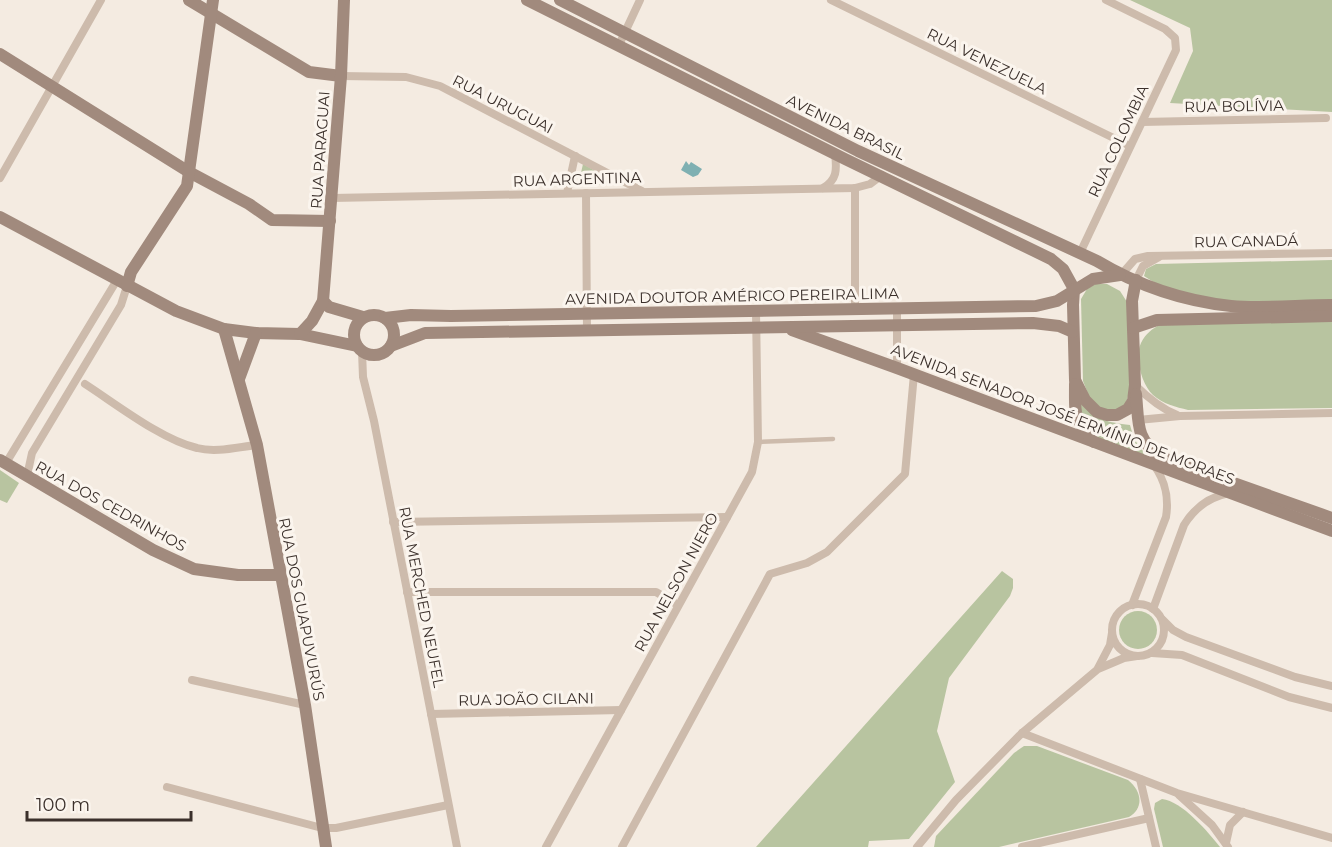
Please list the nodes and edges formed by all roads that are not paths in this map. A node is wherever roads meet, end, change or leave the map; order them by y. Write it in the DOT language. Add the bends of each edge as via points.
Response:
graph roads {
  1 [pos="101,0"];
  2 [pos="189,0"];
  3 [pos="213,0"];
  4 [pos="344,0"];
  5 [pos="528,0"];
  6 [pos="560,0"];
  7 [pos="640,0"];
  8 [pos="831,0"];
  9 [pos="1106,0"];
  10 [pos="212,13"];
  11 [pos="625,33"];
  12 [pos="619,45"];
  13 [pos="0,54"];
  14 [pos="341,76"];
  15 [pos="52,86"];
  16 [pos="1326,118"];
  17 [pos="1142,122"];
  18 [pos="1130,146"];
  19 [pos="835,154"];
  20 [pos="575,156"];
  21 [pos="189,171"];
  22 [pos="884,171"];
  23 [pos="0,178"];
  24 [pos="822,188"];
  25 [pos="855,188"];
  26 [pos="642,191"];
  27 [pos="567,193"];
  28 [pos="586,193"];
  29 [pos="332,198"];
  30 [pos="985,210"];
  31 [pos="0,217"];
  32 [pos="330,221"];
  33 [pos="977,222"];
  34 [pos="1080,253"];
  35 [pos="1332,253"];
  36 [pos="1160,256"];
  37 [pos="1120,275"];
  38 [pos="1136,280"];
  39 [pos="122,283"];
  40 [pos="1074,289"];
  41 [pos="323,301"];
  42 [pos="1332,305"];
  43 [pos="995,307"];
  44 [pos="897,308"];
  45 [pos="949,308"];
  46 [pos="855,309"];
  47 [pos="756,311"];
  48 [pos="587,314"];
  49 [pos="1332,316"];
  50 [pos="363,317"];
  51 [pos="385,318"];
  52 [pos="949,324"];
  53 [pos="994,324"];
  54 [pos="897,325"];
  55 [pos="756,327"];
  56 [pos="782,327"];
  57 [pos="224,328"];
  58 [pos="1133,328"];
  59 [pos="587,331"];
  60 [pos="1073,332"];
  61 [pos="256,333"];
  62 [pos="300,334"];
  63 [pos="391,346"];
  64 [pos="360,349"];
  65 [pos="897,368"];
  66 [pos="914,374"];
  67 [pos="239,378"];
  68 [pos="1075,380"];
  69 [pos="85,384"];
  70 [pos="1135,385"];
  71 [pos="1332,413"];
  72 [pos="1107,415"];
  73 [pos="1180,416"];
  74 [pos="1138,420"];
  75 [pos="833,440"];
  76 [pos="758,442"];
  77 [pos="1095,443"];
  78 [pos="257,445"];
  79 [pos="3,462"];
  80 [pos="1154,465"];
  81 [pos="27,476"];
  82 [pos="1230,493"];
  83 [pos="727,517"];
  84 [pos="1332,518"];
  85 [pos="393,522"];
  86 [pos="1332,531"];
  87 [pos="280,575"];
  88 [pos="407,592"];
  89 [pos="678,605"];
  90 [pos="1132,605"];
  91 [pos="1153,609"];
  92 [pos="1163,620"];
  93 [pos="1112,633"];
  94 [pos="1152,653"];
  95 [pos="1137,657"];
  96 [pos="1098,669"];
  97 [pos="192,680"];
  98 [pos="1332,686"];
  99 [pos="305,705"];
  100 [pos="1332,706"];
  101 [pos="621,710"];
  102 [pos="431,714"];
  103 [pos="1022,733"];
  104 [pos="1140,779"];
  105 [pos="167,786"];
  106 [pos="1177,793"];
  107 [pos="448,805"];
  108 [pos="1243,812"];
  109 [pos="1149,818"];
  110 [pos="322,828"];
  111 [pos="1332,838"];
  112 [pos="1227,845"];
  113 [pos="314,847"];
  114 [pos="326,847"];
  115 [pos="457,847"];
  116 [pos="546,847"];
  117 [pos="622,847"];
  118 [pos="917,847"];
  119 [pos="1022,847"];
  120 [pos="1156,847"];
  1 -- 15 [label="street"];
  2 -- 10 [label="main road"];
  3 -- 10 [label="main road"];
  4 -- 14 [label="main road, RUA PARAGUAI"];
  5 -- 12 [label="main road, AVENIDA BRASIL"];
  6 -- 11 [label="main road, AVENIDA BRASIL"];
  7 -- 11 [label="street"];
  8 -- 18 [label="street, RUA VENEZUELA"];
  9 -- 17 [label="street, RUA COLOMBIA" via="1165,28 1175,38 1176,50"];
  10 -- 14 [label="main road" via="309,72"];
  10 -- 21 [label="main road"];
  11 -- 12 [label="street"];
  11 -- 22 [label="main road, AVENIDA BRASIL"];
  12 -- 19 [label="main road, AVENIDA BRASIL"];
  13 -- 15 [label="main road"];
  14 -- 20 [label="street, RUA URUGUAI" via="406,77 440,86"];
  14 -- 29 [label="main road, RUA PARAGUAI"];
  15 -- 21 [label="main road"];
  15 -- 23 [label="street"];
  16 -- 17 [label="street, RUA BOLÍVIA"];
  17 -- 18 [label="street, RUA COLOMBIA"];
  18 -- 34 [label="street, RUA COLOMBIA"];
  19 -- 22 [label="main road, AVENIDA BRASIL"];
  19 -- 24 [label="street" via="835,177"];
  20 -- 26 [label="street, RUA URUGUAI"];
  20 -- 27 [label="street"];
  21 -- 32 [label="main road" via="272,220"];
  21 -- 39 [label="main road" via="188,186"];
  22 -- 25 [label="street, RUA ARGENTINA" via="870,184"];
  22 -- 30 [label="main road, AVENIDA BRASIL"];
  22 -- 33 [label="main road, AVENIDA BRASIL"];
  24 -- 25 [label="street, RUA ARGENTINA"];
  24 -- 26 [label="street, RUA ARGENTINA"];
  25 -- 46 [label="street"];
  26 -- 28 [label="street, RUA ARGENTINA"];
  27 -- 28 [label="street, RUA ARGENTINA"];
  27 -- 29 [label="street, RUA ARGENTINA"];
  28 -- 48 [label="street"];
  29 -- 32 [label="main road, RUA PARAGUAI"];
  30 -- 33 [label="main road"];
  30 -- 34 [label="main road, AVENIDA BRASIL"];
  31 -- 39 [label="main road"];
  32 -- 41 [label="main road, RUA PARAGUAI"];
  33 -- 40 [label="main road, AVENIDA BRASIL" via="1051,259 1063,268"];
  34 -- 37 [label="main road, AVENIDA BRASIL"];
  35 -- 36 [label="street, RUA CANADÁ"];
  36 -- 37 [label="street, RUA CANADÁ" via="1135,259"];
  36 -- 38 [label="street" via="1143,266"];
  37 -- 38 [label="main road, AVENIDA BRASIL"];
  37 -- 40 [label="main road, AVENIDA DOUTOR AMÉRICO PEREIRA LIMA" via="1093,279"];
  38 -- 42 [label="main road, AVENIDA BRASIL" via="1169,293 1233,306"];
  38 -- 58 [label="main road, AVENIDA SENADOR JOSÉ ERMÍNIO DE MORAES"];
  39 -- 57 [label="main road" via="176,311"];
  39 -- 79 [label="street"];
  39 -- 81 [label="street" via="121,305 32,453"];
  40 -- 43 [label="main road, AVENIDA DOUTOR AMÉRICO PEREIRA LIMA" via="1057,301 1036,306"];
  40 -- 60 [label="main road"];
  41 -- 50 [label="main road" via="328,307"];
  41 -- 62 [label="main road, RUA PARAGUAI"];
  43 -- 45 [label="main road, AVENIDA DOUTOR AMÉRICO PEREIRA LIMA"];
  43 -- 53 [label="lane"];
  44 -- 45 [label="main road, AVENIDA DOUTOR AMÉRICO PEREIRA LIMA"];
  44 -- 46 [label="main road, AVENIDA DOUTOR AMÉRICO PEREIRA LIMA"];
  44 -- 54 [label="street"];
  45 -- 52 [label="main road"];
  46 -- 47 [label="main road, AVENIDA DOUTOR AMÉRICO PEREIRA LIMA"];
  47 -- 48 [label="main road, AVENIDA DOUTOR AMÉRICO PEREIRA LIMA"];
  47 -- 55 [label="street, RUA NELSON NIERO"];
  48 -- 51 [label="main road, AVENIDA DOUTOR AMÉRICO PEREIRA LIMA"];
  48 -- 59 [label="street"];
  49 -- 58 [label="main road" via="1157,320"];
  50 -- 51 [label="main road" via="370,314"];
  50 -- 64 [label="main road" via="354,330"];
  51 -- 63 [label="main road" via="394,331"];
  52 -- 53 [label="main road"];
  52 -- 54 [label="main road"];
  53 -- 60 [label="main road" via="1033,323"];
  54 -- 56 [label="main road"];
  54 -- 65 [label="street"];
  55 -- 56 [label="main road"];
  55 -- 59 [label="main road"];
  55 -- 76 [label="street, RUA NELSON NIERO"];
  56 -- 65 [label="main road, AVENIDA SENADOR JOSÉ ERMÍNIO DE MORAES"];
  57 -- 61 [label="main road"];
  57 -- 67 [label="main road, RUA DOS GUAPUVURÚS"];
  58 -- 70 [label="main road, AVENIDA SENADOR JOSÉ ERMÍNIO DE MORAES"];
  59 -- 63 [label="main road" via="425,333"];
  60 -- 68 [label="main road"];
  61 -- 62 [label="main road"];
  61 -- 67 [label="main road"];
  62 -- 64 [label="main road"];
  63 -- 64 [label="main road" via="370,355"];
  64 -- 85 [label="street, RUA MERCHED NEUFEL"];
  65 -- 66 [label="main road, AVENIDA SENADOR JOSÉ ERMÍNIO DE MORAES"];
  66 -- 77 [label="main road, AVENIDA SENADOR JOSÉ ERMÍNIO DE MORAES"];
  66 -- 117 [label="street" via="905,474 827,552 807,563 770,574"];
  67 -- 78 [label="main road, RUA DOS GUAPUVURÚS"];
  68 -- 72 [label="main road" via="1085,400 1097,412"];
  68 -- 77 [label="main road" via="1078,423"];
  69 -- 78 [label="street" via="172,440 199,449"];
  70 -- 72 [label="main road" via="1128,409"];
  70 -- 73 [label="street" via="1163,409"];
  70 -- 74 [label="main road, AVENIDA SENADOR JOSÉ ERMÍNIO DE MORAES"];
  71 -- 73 [label="street"];
  72 -- 74 [label="main road"];
  73 -- 74 [label="street"];
  74 -- 84 [label="main road, AVENIDA SENADOR JOSÉ ERMÍNIO DE MORAES" via="1147,447 1160,457"];
  75 -- 76 [label="lane"];
  76 -- 83 [label="street, RUA NELSON NIERO" via="752,472"];
  77 -- 80 [label="main road, AVENIDA SENADOR JOSÉ ERMÍNIO DE MORAES"];
  78 -- 87 [label="main road, RUA DOS GUAPUVURÚS"];
  79 -- 81 [label="main road, RUA DOS CEDRINHOS"];
  80 -- 82 [label="main road, AVENIDA SENADOR JOSÉ ERMÍNIO DE MORAES"];
  80 -- 90 [label="street" via="1164,481 1166,517"];
  81 -- 87 [label="main road, RUA DOS CEDRINHOS" via="153,550 194,569"];
  82 -- 86 [label="main road, AVENIDA SENADOR JOSÉ ERMÍNIO DE MORAES"];
  82 -- 91 [label="street" via="1211,498 1189,517"];
  83 -- 85 [label="street"];
  83 -- 89 [label="street, RUA NELSON NIERO"];
  85 -- 88 [label="street, RUA MERCHED NEUFEL"];
  87 -- 99 [label="main road, RUA DOS GUAPUVURÚS"];
  88 -- 89 [label="street" via="656,592"];
  88 -- 102 [label="street, RUA MERCHED NEUFEL"];
  89 -- 101 [label="street, RUA NELSON NIERO"];
  90 -- 91 [label="street"];
  90 -- 93 [label="street" via="1119,612"];
  91 -- 92 [label="street"];
  92 -- 94 [label="street" via="1162,642"];
  92 -- 98 [label="street" via="1186,637 1295,677"];
  93 -- 95 [label="street" via="1118,647"];
  93 -- 96 [label="street"];
  94 -- 95 [label="street"];
  94 -- 100 [label="street" via="1182,654 1289,697"];
  95 -- 96 [label="street"];
  96 -- 103 [label="street"];
  97 -- 99 [label="street"];
  99 -- 110 [label="main road, RUA DOS GUAPUVURÚS"];
  101 -- 102 [label="street, RUA JOÃO CILANI"];
  101 -- 116 [label="street, RUA NELSON NIERO"];
  102 -- 107 [label="street, RUA MERCHED NEUFEL"];
  103 -- 104 [label="street"];
  103 -- 118 [label="street" via="956,800"];
  104 -- 106 [label="street"];
  104 -- 109 [label="street"];
  105 -- 110 [label="street"];
  106 -- 108 [label="street"];
  106 -- 112 [label="street" via="1212,825"];
  107 -- 110 [label="street"];
  107 -- 115 [label="street, RUA MERCHED NEUFEL"];
  108 -- 111 [label="street"];
  108 -- 112 [label="street" via="1230,825"];
  109 -- 119 [label="street"];
  109 -- 120 [label="street"];
  110 -- 113 [label="main road"];
  110 -- 114 [label="main road, RUA DOS GUAPUVURÚS"];
}
